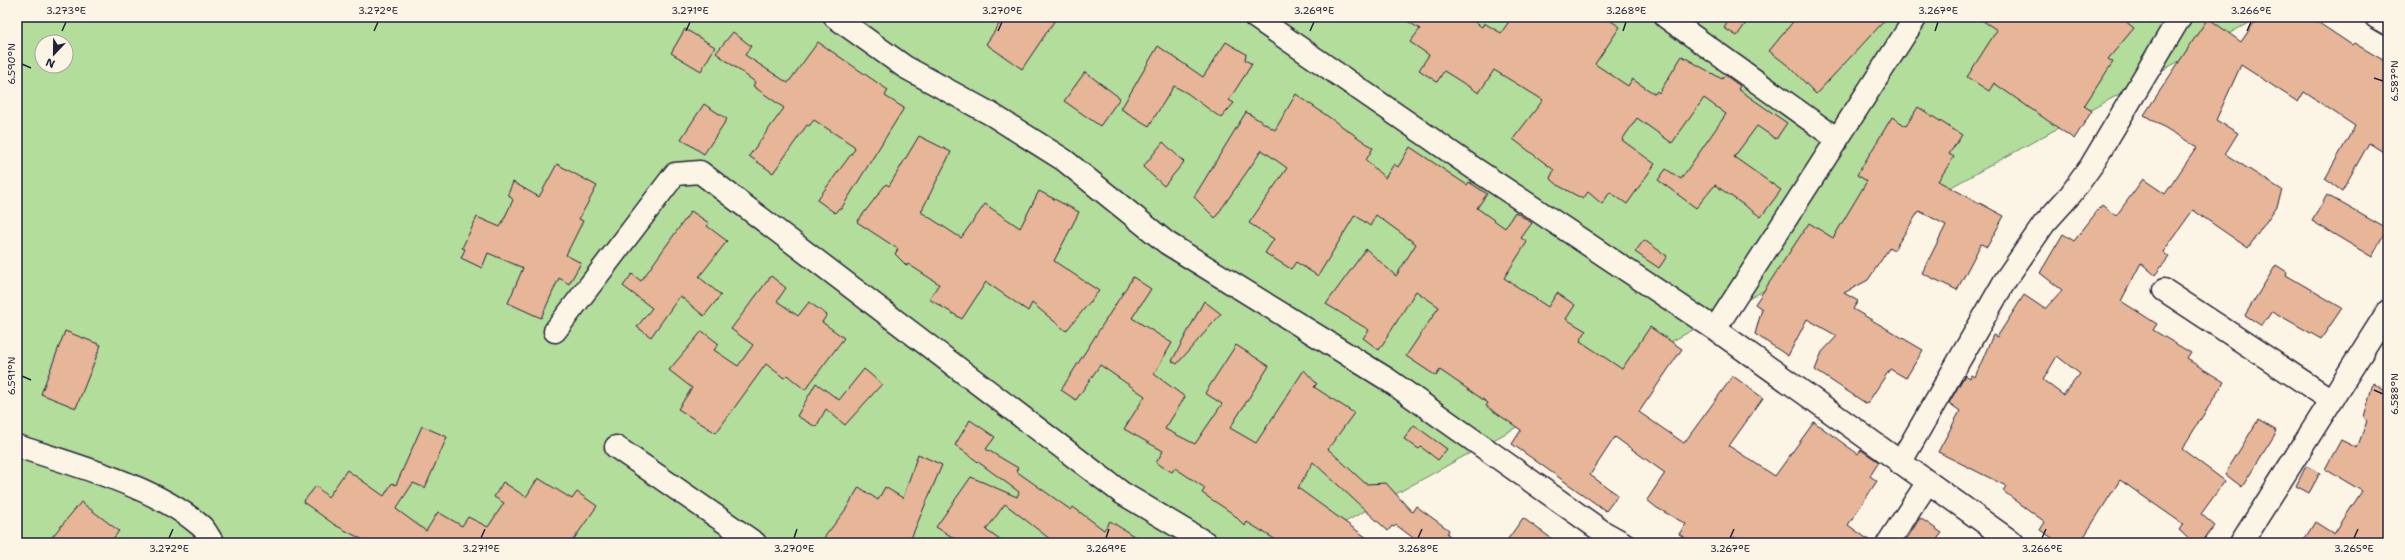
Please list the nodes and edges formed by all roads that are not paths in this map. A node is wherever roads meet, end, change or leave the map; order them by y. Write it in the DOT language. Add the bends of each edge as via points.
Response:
graph roads {
  1 [pos="835,17"];
  2 [pos="1255,17"];
  3 [pos="1666,17"];
  4 [pos="1916,17"];
  5 [pos="2180,17"];
  6 [pos="2376,17"];
  7 [pos="2388,24"];
  8 [pos="1837,139"];
  9 [pos="2164,290"];
  10 [pos="2388,311"];
  11 [pos="1715,329"];
  12 [pos="555,330"];
  13 [pos="2331,400"];
  14 [pos="17,446"];
  15 [pos="616,447"];
  16 [pos="1900,463"];
  17 [pos="1928,482"];
  18 [pos="1599,537"];
  19 [pos="213,543"];
  20 [pos="755,543"];
  21 [pos="1206,543"];
  22 [pos="1623,543"];
  23 [pos="1888,543"];
  24 [pos="2013,543"];
  25 [pos="2241,543"];
  1 -- 18 [label="street" via="905,67 991,114 1064,160 1168,243 1387,379"];
  2 -- 11 [label="street" via="1472,167"];
  3 -- 8 [label="street"];
  4 -- 8 [label="street"];
  5 -- 16 [label="street" via="2091,166 2071,194 2044,224 2006,279"];
  6 -- 7 [label="street"];
  8 -- 11 [label="street"];
  9 -- 13 [label="street"];
  10 -- 13 [label="street"];
  11 -- 16 [label="street"];
  12 -- 21 [label="street" via="675,174 700,172 1122,493"];
  13 -- 25 [label="street"];
  14 -- 19 [label="street" via="91,470 159,498 201,526"];
  15 -- 20 [label="street"];
  16 -- 17 [label="street"];
  17 -- 23 [label="street"];
  17 -- 24 [label="street"];
  18 -- 22 [label="street"];
}
